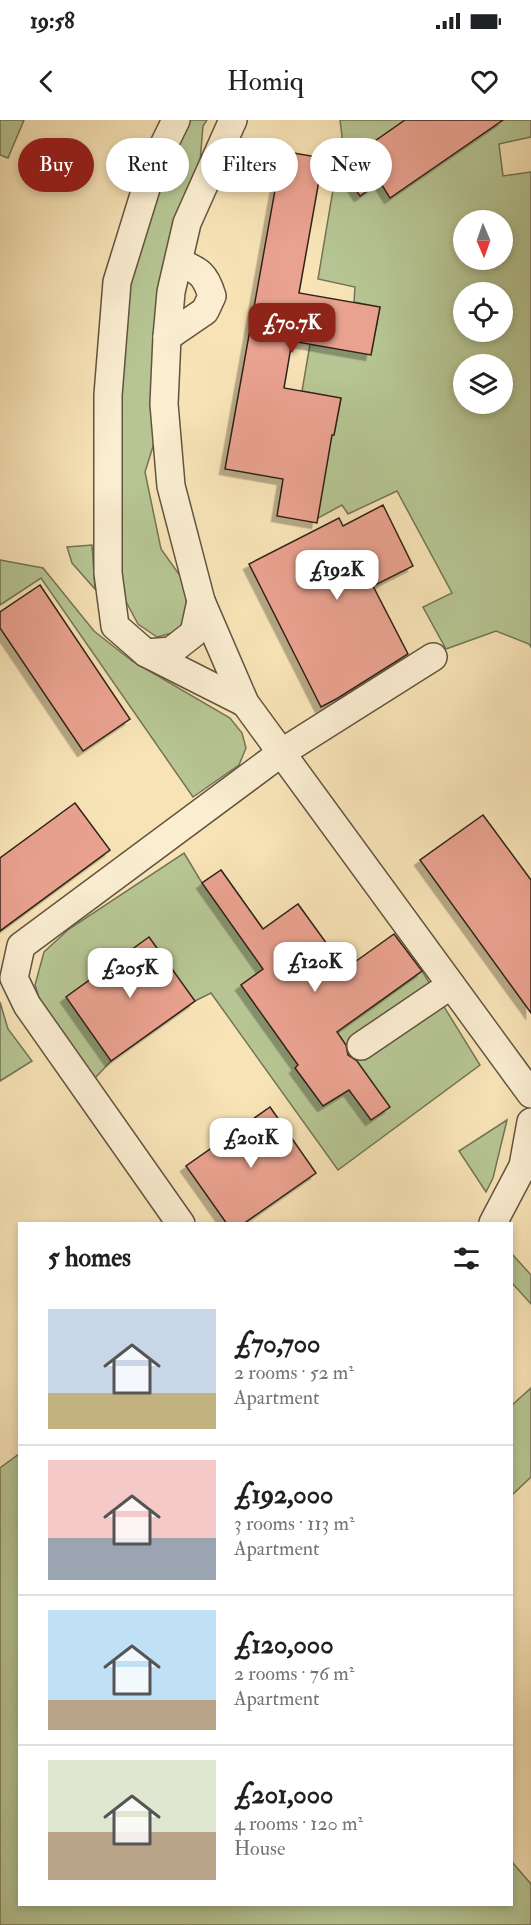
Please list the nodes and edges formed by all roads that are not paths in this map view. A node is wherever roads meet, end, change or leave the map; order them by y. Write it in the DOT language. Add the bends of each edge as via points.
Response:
graph roads {
  1 [pos="176,120"];
  2 [pos="233,120"];
  3 [pos="179,262"];
  4 [pos="167,337"];
  5 [pos="201,601"];
  6 [pos="146,653"];
  7 [pos="433,657"];
  8 [pos="245,703"];
  9 [pos="281,753"];
  10 [pos="451,984"];
  11 [pos="361,1046"];
  12 [pos="531,1094"];
  13 [pos="531,1122"];
  14 [pos="180,1222"];
  15 [pos="494,1222"];
  1 -- 6 [label="lane" via="152,169 117,282 108,395 108,573 115,626"];
  2 -- 3 [label="lane" via="187,224"];
  3 -- 4 [label="lane" via="171,292"];
  3 -- 4 [label="lane" via="201,272 212,296 205,311"];
  4 -- 5 [label="lane" via="164,404 171,486"];
  5 -- 6 [label="lane" via="194,633 171,651"];
  5 -- 8 [label="lane"];
  6 -- 8 [label="lane"];
  7 -- 9 [label="lane"];
  8 -- 9 [label="lane"];
  9 -- 10 [label="lane"];
  9 -- 14 [label="lane" via="21,946 14,978 27,1005"];
  10 -- 11 [label="lane"];
  10 -- 12 [label="lane"];
  13 -- 15 [label="lane" via="523,1166"];
}
